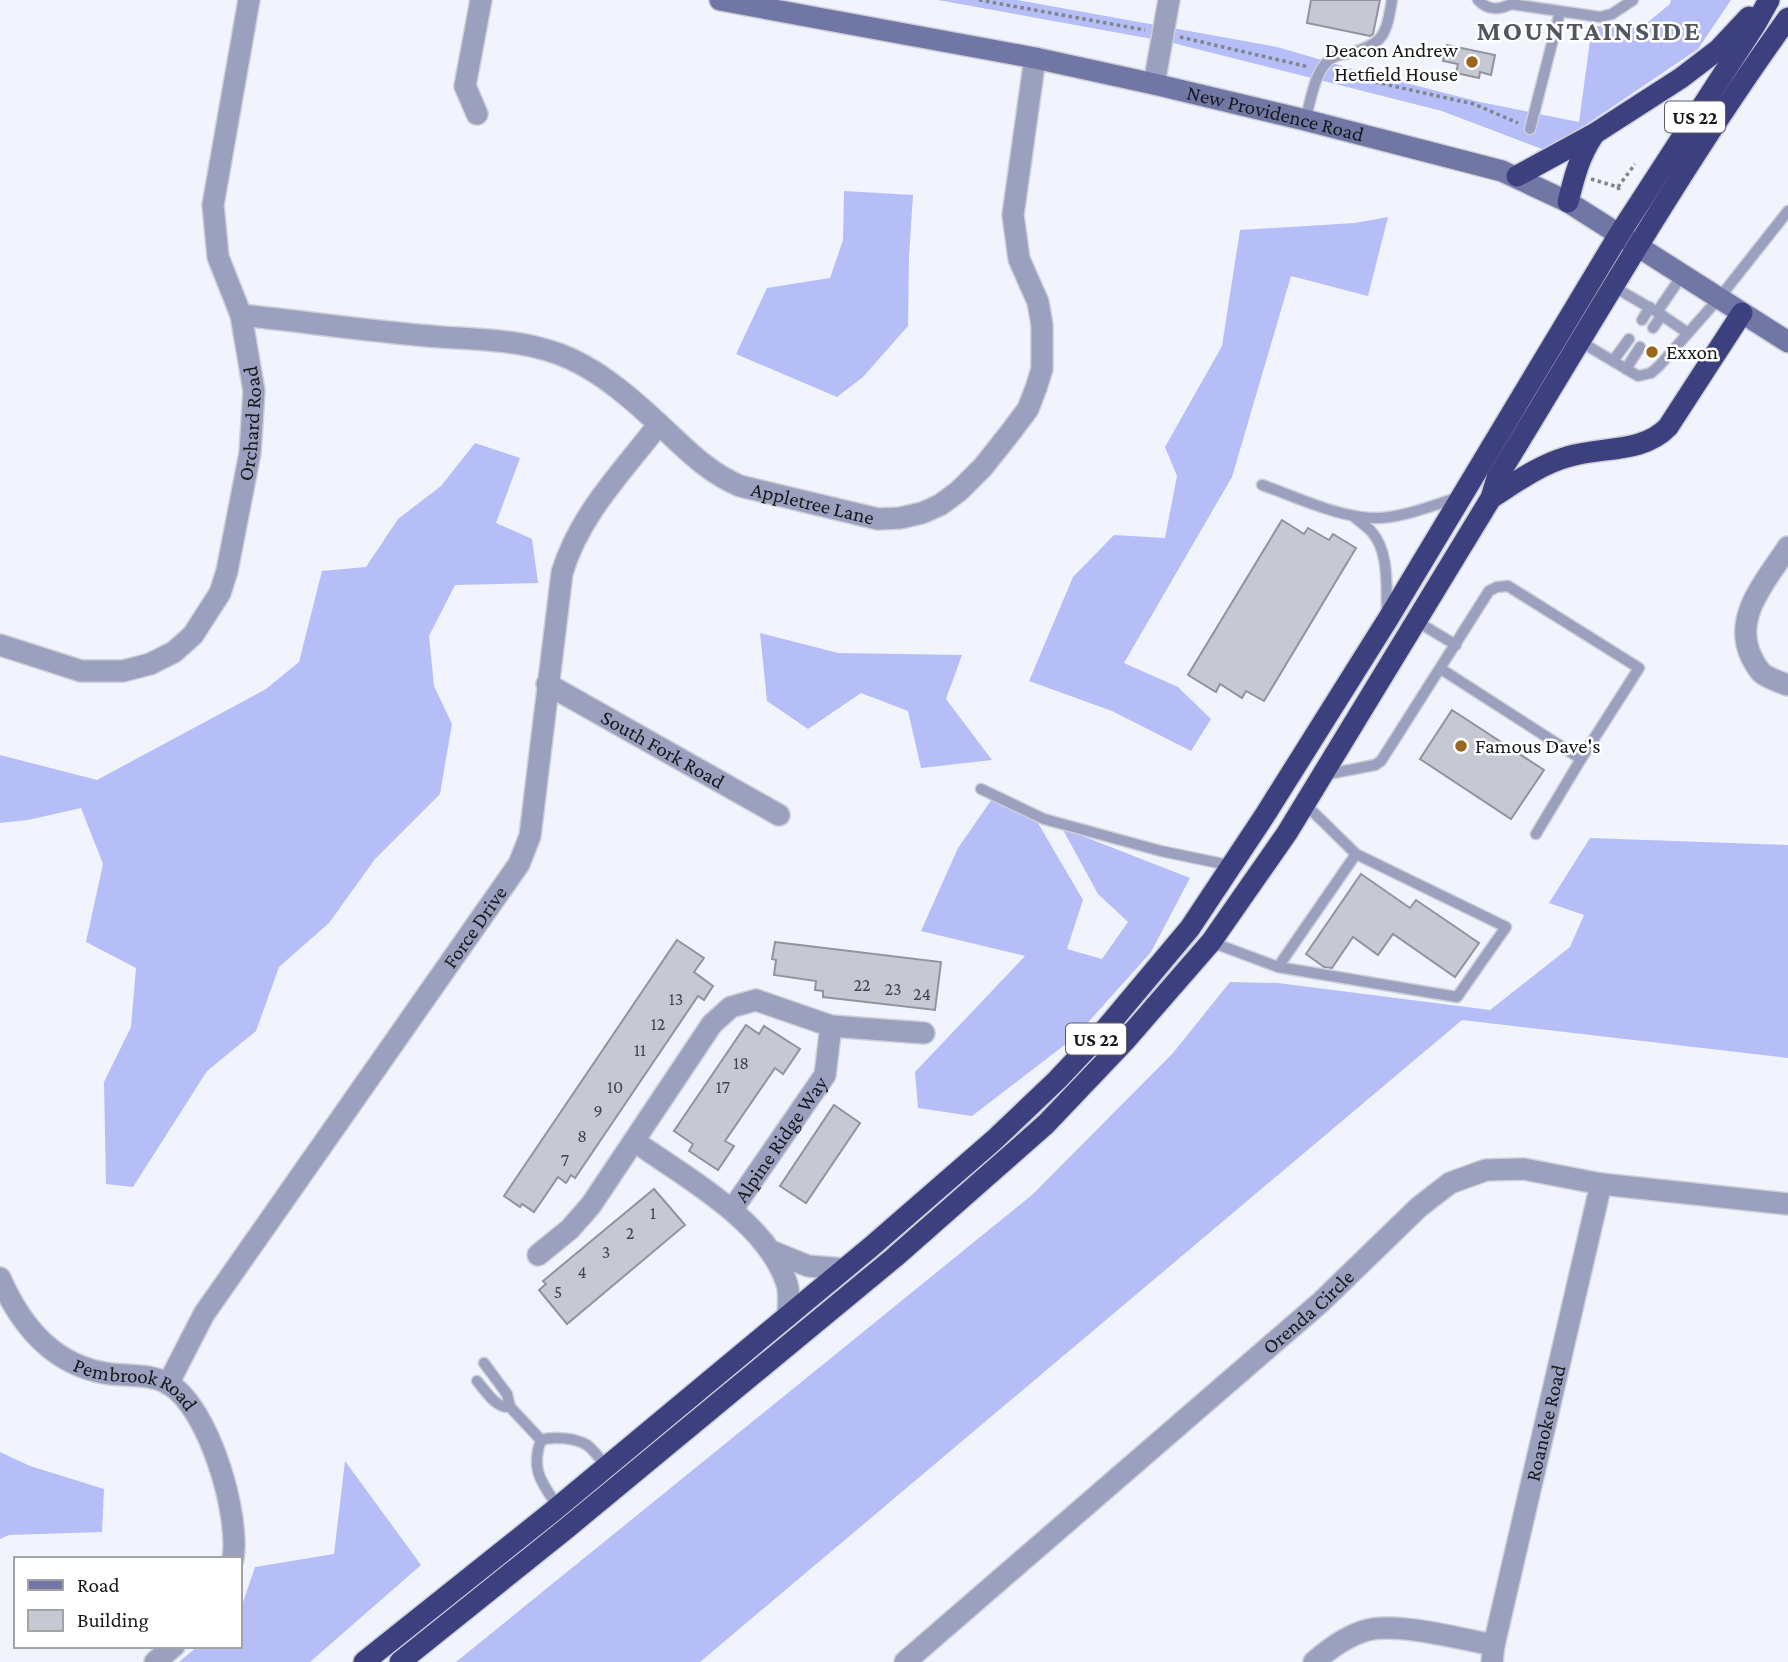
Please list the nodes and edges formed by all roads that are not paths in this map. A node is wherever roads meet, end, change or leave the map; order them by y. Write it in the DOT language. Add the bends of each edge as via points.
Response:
graph roads {
  1 [pos="248,0"];
  2 [pos="481,0"];
  3 [pos="720,0"];
  4 [pos="1169,0"];
  5 [pos="1392,0"];
  6 [pos="1478,0"];
  7 [pos="1633,0"];
  8 [pos="1767,0"];
  9 [pos="1512,2"];
  10 [pos="1560,12"];
  11 [pos="1785,27"];
  12 [pos="1035,58"];
  13 [pos="1154,83"];
  14 [pos="477,114"];
  15 [pos="1305,120"];
  16 [pos="1530,130"];
  17 [pos="1594,134"];
  18 [pos="1517,176"];
  19 [pos="1568,202"];
  20 [pos="1788,211"];
  21 [pos="1620,233"];
  22 [pos="1638,246"];
  23 [pos="1683,274"];
  24 [pos="1614,287"];
  25 [pos="1720,297"];
  26 [pos="1656,311"];
  27 [pos="1742,313"];
  28 [pos="241,315"];
  29 [pos="1642,320"];
  30 [pos="1653,328"];
  31 [pos="1688,333"];
  32 [pos="1629,339"];
  33 [pos="1581,342"];
  34 [pos="1788,342"];
  35 [pos="1640,347"];
  36 [pos="1613,361"];
  37 [pos="1626,369"];
  38 [pos="659,424"];
  39 [pos="1262,485"];
  40 [pos="1461,496"];
  41 [pos="1491,498"];
  42 [pos="1353,516"];
  43 [pos="1788,547"];
  44 [pos="1388,619"];
  45 [pos="1416,621"];
  46 [pos="0,645"];
  47 [pos="1456,645"];
  48 [pos="1441,669"];
  49 [pos="547,684"];
  50 [pos="1788,685"];
  51 [pos="1581,759"];
  52 [pos="1323,775"];
  53 [pos="981,789"];
  54 [pos="1305,804"];
  55 [pos="779,815"];
  56 [pos="1536,834"];
  57 [pos="1356,854"];
  58 [pos="1233,866"];
  59 [pos="1211,942"];
  60 [pos="1278,967"];
  61 [pos="831,1026"];
  62 [pos="924,1033"];
  63 [pos="634,1141"];
  64 [pos="1601,1184"];
  65 [pos="1788,1204"];
  66 [pos="732,1210"];
  67 [pos="771,1251"];
  68 [pos="538,1255"];
  69 [pos="844,1269"];
  70 [pos="0,1278"];
  71 [pos="788,1316"];
  72 [pos="484,1363"];
  73 [pos="477,1381"];
  74 [pos="169,1384"];
  75 [pos="510,1407"];
  76 [pos="541,1440"];
  77 [pos="606,1467"];
  78 [pos="558,1507"];
  79 [pos="233,1557"];
  80 [pos="172,1648"];
  81 [pos="1493,1653"];
  82 [pos="155,1662"];
  83 [pos="364,1662"];
  84 [pos="400,1662"];
  85 [pos="905,1662"];
  86 [pos="1314,1662"];
  1 -- 28 [label="street, Orchard Road" via="214,205 218,257"];
  2 -- 14 [label="street" via="465,86"];
  3 -- 12 [label="street, New Providence Road"];
  4 -- 13 [label="street"];
  5 -- 15 [label="lane" via="1384,36 1366,49 1331,57 1320,70"];
  6 -- 9 [label="lane" via="1489,8 1504,8"];
  7 -- 10 [label="lane" via="1600,17"];
  8 -- 17 [label="highway" via="1719,49"];
  8 -- 21 [label="highway, US 22"];
  9 -- 10 [label="lane"];
  10 -- 16 [label="lane"];
  11 -- 22 [label="highway, US 22" via="1736,93"];
  12 -- 13 [label="street, New Providence Road"];
  12 -- 38 [label="street, Appletree Lane" via="1013,215 1017,252 1038,302 1042,369 1028,409 959,491 940,505 900,518 854,514 720,477"];
  13 -- 15 [label="street, New Providence Road"];
  15 -- 18 [label="street, New Providence Road"];
  17 -- 18 [label="highway"];
  17 -- 19 [label="highway" via="1583,151"];
  18 -- 19 [label="street, New Providence Road"];
  19 -- 21 [label="street, New Providence Road"];
  20 -- 25 [label="lane"];
  21 -- 22 [label="street, New Providence Road"];
  21 -- 40 [label="highway, US 22"];
  22 -- 23 [label="street, New Providence Road"];
  22 -- 24 [label="highway, US 22"];
  23 -- 25 [label="street, New Providence Road"];
  23 -- 26 [label="lane"];
  24 -- 26 [label="lane"];
  24 -- 33 [label="highway, US 22"];
  25 -- 27 [label="street, New Providence Road"];
  25 -- 31 [label="lane"];
  26 -- 29 [label="lane"];
  26 -- 30 [label="lane"];
  26 -- 31 [label="lane"];
  27 -- 34 [label="street, New Providence Road"];
  27 -- 41 [label="highway" via="1660,436 1638,445 1567,457"];
  28 -- 38 [label="street, Appletree Lane" via="510,340 572,359 606,380"];
  28 -- 46 [label="street, Orchard Road" via="254,391 250,453 227,571 220,593 193,635 150,664 109,673 81,671"];
  31 -- 37 [label="lane" via="1651,373 1638,376"];
  32 -- 36 [label="lane"];
  33 -- 36 [label="lane"];
  33 -- 41 [label="highway, US 22" via="1497,478"];
  35 -- 37 [label="lane"];
  36 -- 37 [label="lane"];
  38 -- 49 [label="street, Force Drive" via="581,524 569,548"];
  39 -- 42 [label="lane"];
  40 -- 42 [label="lane" via="1392,517"];
  40 -- 44 [label="highway, US 22"];
  41 -- 45 [label="highway, US 22"];
  42 -- 44 [label="lane" via="1371,531 1380,547"];
  43 -- 50 [label="street" via="1754,601 1746,618 1745,636 1755,665 1763,674"];
  44 -- 58 [label="highway, US 22"];
  45 -- 47 [label="lane"];
  45 -- 52 [label="highway, US 22"];
  47 -- 48 [label="lane"];
  47 -- 51 [label="lane" via="1489,592 1512,587 1639,668"];
  48 -- 51 [label="lane"];
  48 -- 52 [label="lane" via="1381,761"];
  49 -- 55 [label="street, South Fork Road"];
  49 -- 74 [label="street, Force Drive" via="530,836 519,864 204,1314"];
  51 -- 56 [label="lane"];
  52 -- 54 [label="highway, US 22"];
  53 -- 58 [label="lane" via="1044,819"];
  54 -- 57 [label="lane"];
  54 -- 59 [label="highway, US 22"];
  57 -- 60 [label="lane"];
  57 -- 60 [label="lane" via="1506,927 1457,997"];
  58 -- 69 [label="highway, US 22" via="1189,928 1057,1080"];
  59 -- 60 [label="lane"];
  59 -- 84 [label="highway, US 22" via="1124,1042 1000,1165 885,1265"];
  61 -- 62 [label="street"];
  61 -- 63 [label="street" via="756,1000 731,1007 712,1024"];
  61 -- 66 [label="street, Alpine Ridge Way" via="825,1075"];
  63 -- 66 [label="street, Alpine Ridge Way"];
  63 -- 68 [label="street" via="591,1205"];
  64 -- 65 [label="street, Orenda Circle"];
  64 -- 81 [label="street, Roanoke Road"];
  64 -- 85 [label="street, Orenda Circle" via="1498,1168 1461,1178 1439,1190 1321,1302"];
  66 -- 67 [label="street, Alpine Ridge Way"];
  67 -- 69 [label="street, Alpine Ridge Way" via="808,1266"];
  67 -- 71 [label="street, Alpine Ridge Way" via="788,1285"];
  69 -- 71 [label="highway, US 22"];
  70 -- 74 [label="street, Pembrook Road" via="26,1324 63,1360 101,1373 147,1376"];
  71 -- 77 [label="highway, US 22"];
  72 -- 75 [label="lane" via="507,1394"];
  73 -- 75 [label="lane" via="497,1404"];
  74 -- 79 [label="street, Pembrook Road" via="189,1401 202,1422 231,1507"];
  75 -- 76 [label="lane"];
  76 -- 77 [label="lane" via="587,1445"];
  76 -- 78 [label="lane" via="536,1466"];
  77 -- 78 [label="highway, US 22"];
  78 -- 83 [label="highway, US 22"];
  80 -- 82 [label="street"];
  81 -- 86 [label="street" via="1407,1630 1368,1630 1336,1644"];
}
